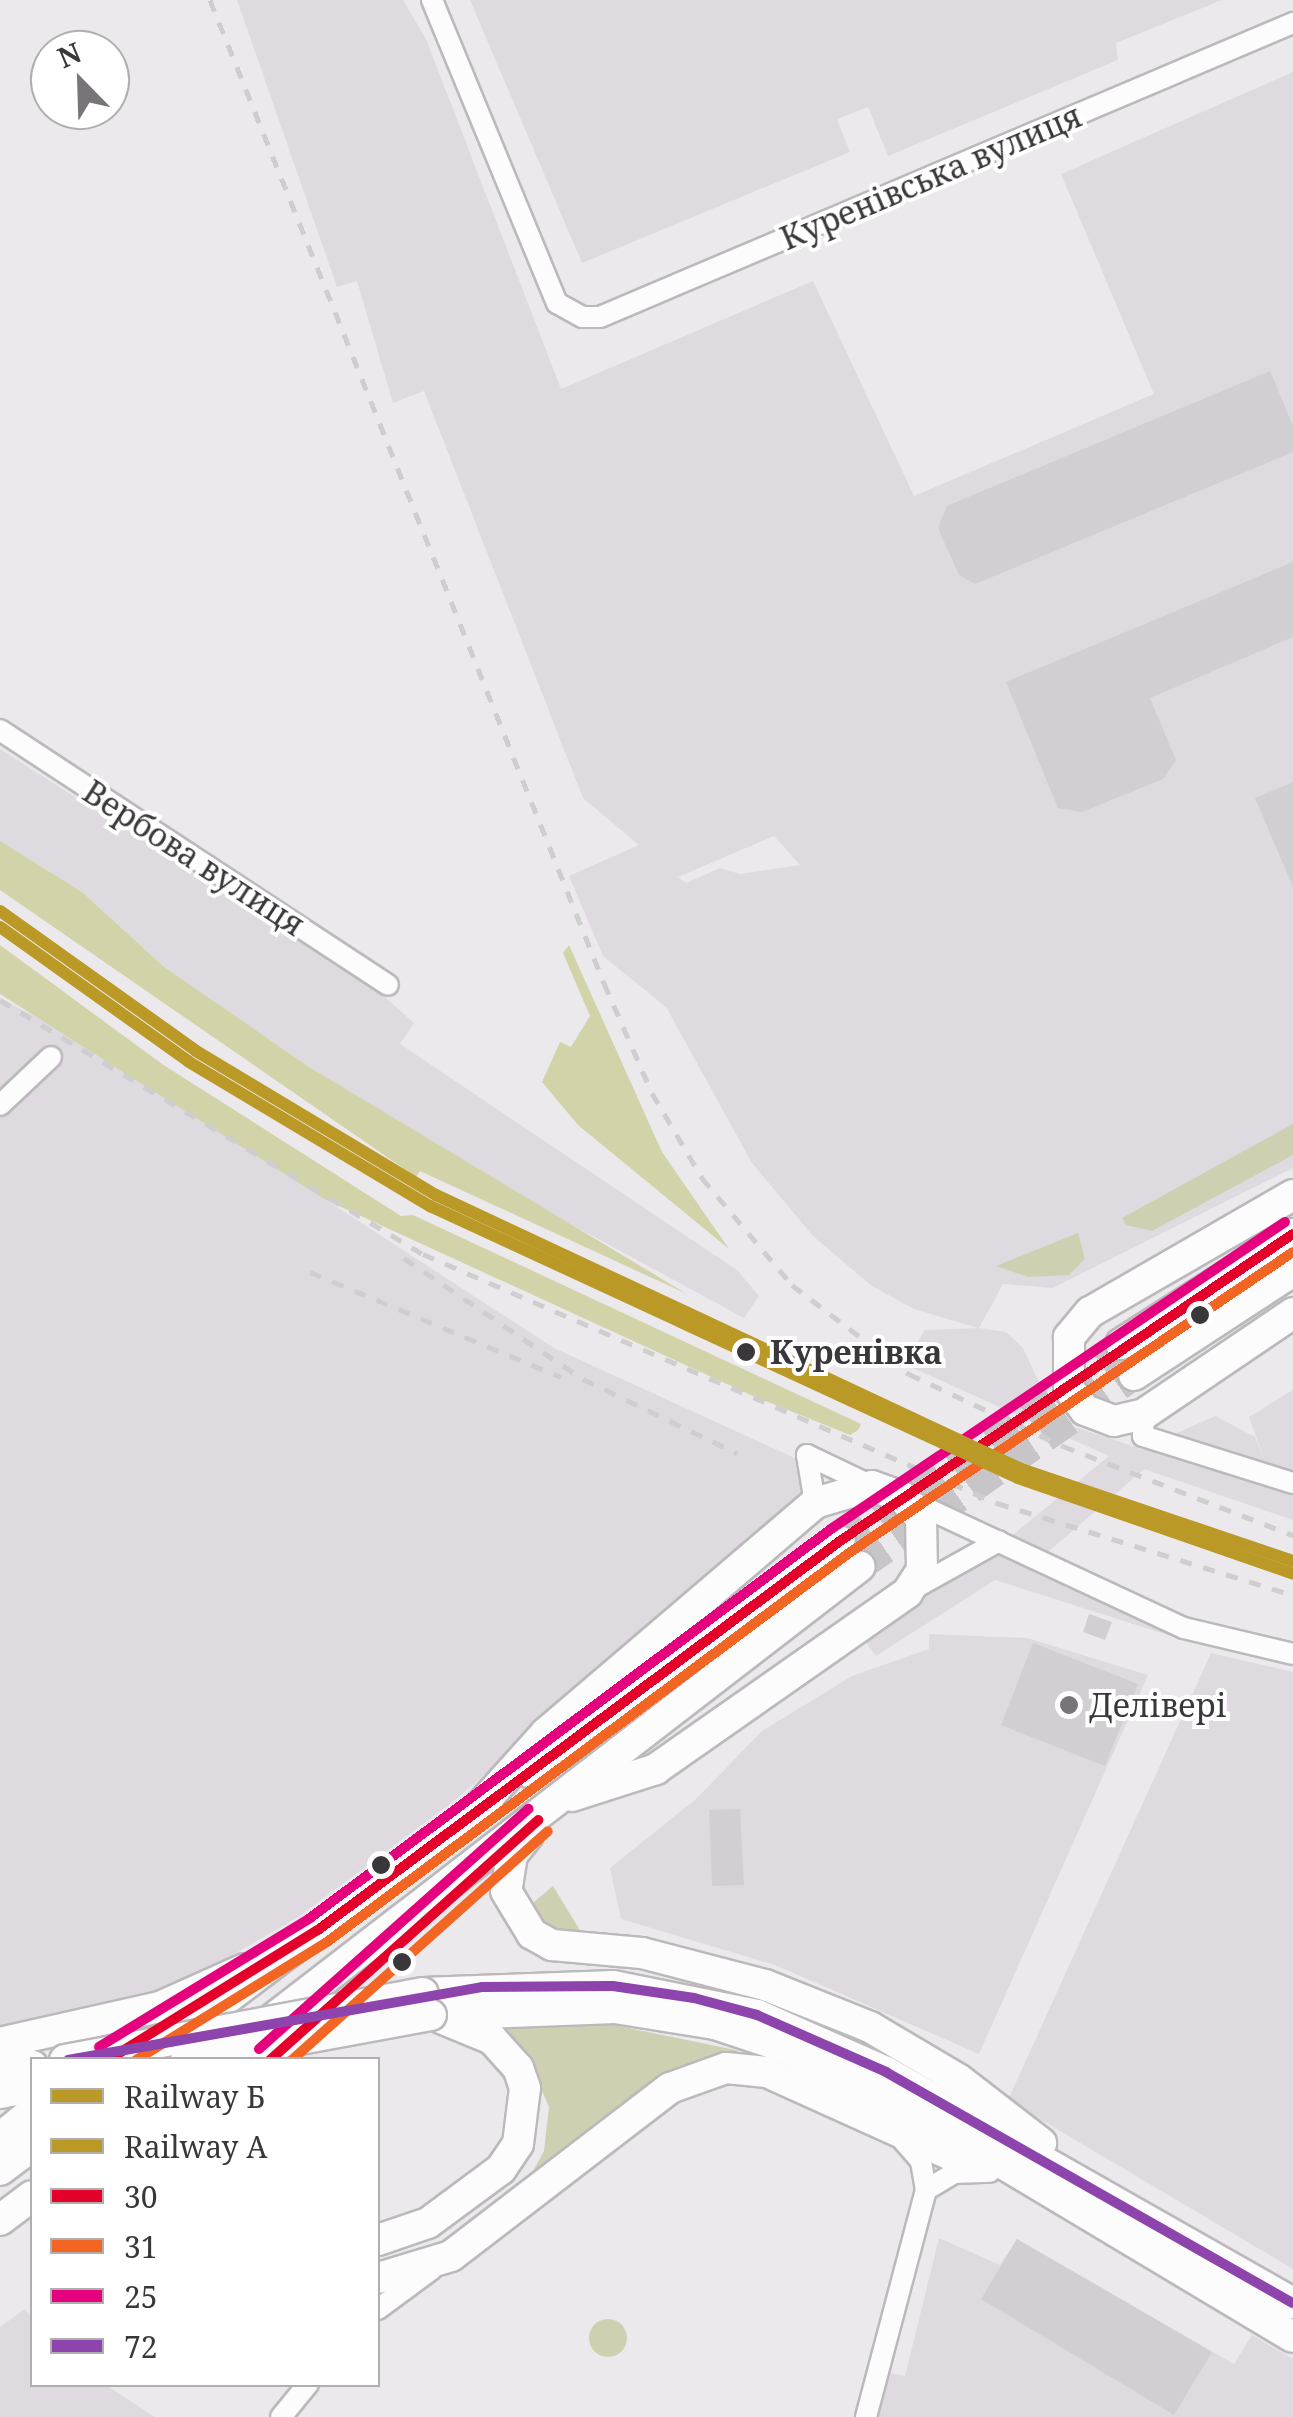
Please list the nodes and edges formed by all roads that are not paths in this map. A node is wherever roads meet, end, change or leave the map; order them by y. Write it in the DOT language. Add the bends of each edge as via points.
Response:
graph roads {
  1 [pos="432,0"];
  2 [pos="1293,23"];
  3 [pos="0,730"];
  4 [pos="388,986"];
  5 [pos="51,1057"];
  6 [pos="0,1105"];
  7 [pos="1293,1195"];
  8 [pos="1293,1234"];
  9 [pos="1293,1271"];
  10 [pos="1293,1312"];
  11 [pos="1121,1344"];
  12 [pos="1134,1375"];
  13 [pos="1144,1414"];
  14 [pos="1293,1483"];
  15 [pos="872,1486"];
  16 [pos="902,1497"];
  17 [pos="815,1503"];
  18 [pos="840,1541"];
  19 [pos="999,1541"];
  20 [pos="860,1566"];
  21 [pos="907,1593"];
  22 [pos="1293,1654"];
  23 [pos="572,1796"];
  24 [pos="472,1814"];
  25 [pos="538,1820"];
  26 [pos="318,1930"];
  27 [pos="245,1969"];
  28 [pos="427,2004"];
  29 [pos="0,2042"];
  30 [pos="258,2048"];
  31 [pos="84,2057"];
  32 [pos="112,2057"];
  33 [pos="149,2057"];
  34 [pos="199,2057"];
  35 [pos="228,2057"];
  36 [pos="30,2066"];
  37 [pos="0,2072"];
  38 [pos="30,2088"];
  39 [pos="0,2093"];
  40 [pos="30,2114"];
  41 [pos="862,2115"];
  42 [pos="0,2138"];
  43 [pos="30,2148"];
  44 [pos="994,2155"];
  45 [pos="0,2170"];
  46 [pos="926,2190"];
  47 [pos="30,2200"];
  48 [pos="1100,2208"];
  49 [pos="0,2221"];
  50 [pos="380,2240"];
  51 [pos="451,2256"];
  52 [pos="380,2277"];
  53 [pos="1293,2302"];
  54 [pos="380,2307"];
  55 [pos="1293,2337"];
  56 [pos="306,2387"];
  57 [pos="281,2417"];
  58 [pos="866,2417"];
  1 -- 2 [label="street, Куренівська вулиця" via="557,304 600,317"];
  3 -- 4 [label="street, Вербова вулиця"];
  5 -- 6 [label="street"];
  7 -- 13 [label="main road" via="1090,1312 1069,1337 1069,1388 1085,1410 1114,1421"];
  8 -- 11 [label="main road"];
  9 -- 12 [label="main road"];
  10 -- 13 [label="main road"];
  13 -- 14 [label="street" via="1143,1436"];
  15 -- 16 [label="main road"];
  15 -- 17 [label="main road"];
  15 -- 17 [label="street" via="807,1455"];
  16 -- 19 [label="street"];
  16 -- 21 [label="main road" via="921,1518 927,1542 922,1570"];
  17 -- 24 [label="main road" via="546,1734"];
  18 -- 24 [label="main road"];
  19 -- 21 [label="street"];
  19 -- 22 [label="street" via="1184,1628"];
  20 -- 23 [label="main road"];
  21 -- 23 [label="main road" via="656,1770"];
  23 -- 25 [label="main road"];
  24 -- 26 [label="main road"];
  25 -- 30 [label="main road"];
  25 -- 48 [label="main road" via="506,1875 511,1905 532,1934 552,1945 642,1953 765,1985 870,2027 958,2080"];
  26 -- 27 [label="main road"];
  26 -- 33 [label="main road"];
  27 -- 29 [label="main road" via="160,2008"];
  27 -- 32 [label="main road"];
  28 -- 31 [label="main road, bridge"];
  28 -- 34 [label="main road, bridge"];
  28 -- 44 [label="main road" via="615,2008 715,2024 842,2072"];
  28 -- 50 [label="main road" via="505,2050 525,2088 524,2120 501,2169 476,2190 414,2231"];
  30 -- 35 [label="main road"];
  36 -- 37 [label="main road"];
  38 -- 39 [label="main road"];
  40 -- 42 [label="main road"];
  41 -- 44 [label="main road"];
  41 -- 46 [label="street" via="914,2149"];
  41 -- 51 [label="main road" via="767,2072 726,2068 696,2075"];
  43 -- 45 [label="main road"];
  44 -- 46 [label="street"];
  44 -- 48 [label="main road"];
  46 -- 58 [label="street"];
  47 -- 49 [label="main road"];
  48 -- 53 [label="main road"];
  48 -- 55 [label="main road"];
  51 -- 52 [label="main road"];
  51 -- 54 [label="street"];
  56 -- 57 [label="street"];
}
